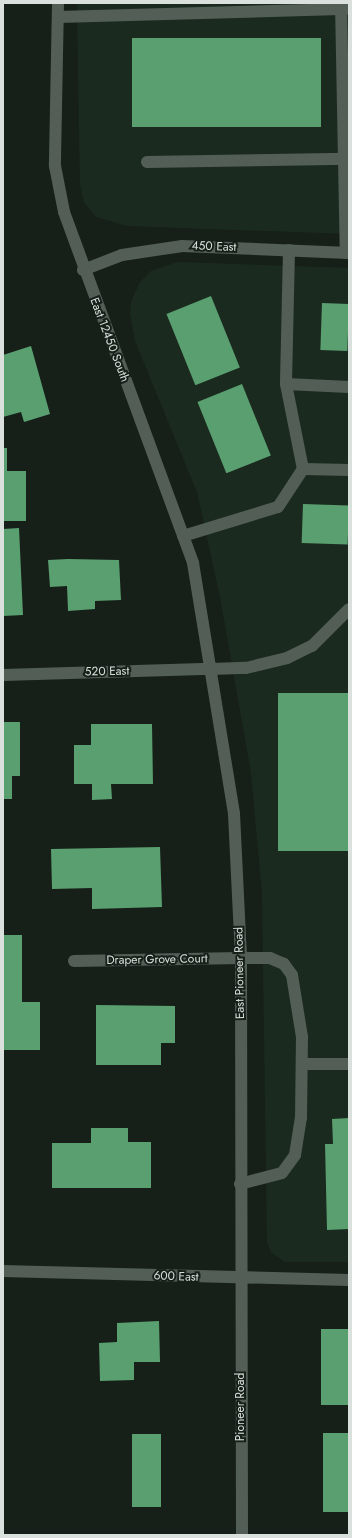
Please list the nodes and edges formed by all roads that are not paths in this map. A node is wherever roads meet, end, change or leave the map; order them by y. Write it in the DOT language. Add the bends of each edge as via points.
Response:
graph roads {
  1 [pos="58,3"];
  2 [pos="344,7"];
  3 [pos="58,17"];
  4 [pos="347,159"];
  5 [pos="147,162"];
  6 [pos="289,250"];
  7 [pos="347,253"];
  8 [pos="83,270"];
  9 [pos="286,384"];
  10 [pos="349,387"];
  11 [pos="303,469"];
  12 [pos="349,470"];
  13 [pos="183,536"];
  14 [pos="349,609"];
  15 [pos="211,669"];
  16 [pos="3,675"];
  17 [pos="241,958"];
  18 [pos="74,961"];
  19 [pos="302,1064"];
  20 [pos="349,1064"];
  21 [pos="240,1184"];
  22 [pos="3,1272"];
  23 [pos="241,1279"];
  24 [pos="349,1280"];
  25 [pos="242,1535"];
  1 -- 3 [label="street, East 12450 South"];
  2 -- 3 [label="street"];
  2 -- 4 [label="street"];
  3 -- 8 [label="street, East 12450 South" via="55,166 64,212"];
  4 -- 5 [label="street"];
  4 -- 7 [label="street"];
  6 -- 7 [label="street, 450 East"];
  6 -- 8 [label="street, 450 East" via="152,248"];
  6 -- 9 [label="street"];
  8 -- 13 [label="street, East 12450 South"];
  9 -- 10 [label="street"];
  9 -- 11 [label="street"];
  11 -- 12 [label="street"];
  11 -- 13 [label="street" via="278,507"];
  13 -- 15 [label="street, East 12450 South" via="193,563"];
  14 -- 15 [label="street, 520 East" via="312,646 287,658 246,668"];
  15 -- 16 [label="street, 520 East"];
  15 -- 17 [label="street, East Pioneer Road" via="234,814"];
  17 -- 18 [label="street, Draper Grove Court"];
  17 -- 19 [label="street, Draper Grove Court" via="270,958 284,964 292,975 302,1037"];
  17 -- 21 [label="street, East Pioneer Road"];
  19 -- 20 [label="street"];
  19 -- 21 [label="street, Draper Grove Court" via="301,1118 295,1155 282,1173"];
  21 -- 23 [label="street, East Pioneer Road"];
  22 -- 23 [label="street, 600 East"];
  23 -- 24 [label="street, 600 East"];
  23 -- 25 [label="street, Pioneer Road"];
}
